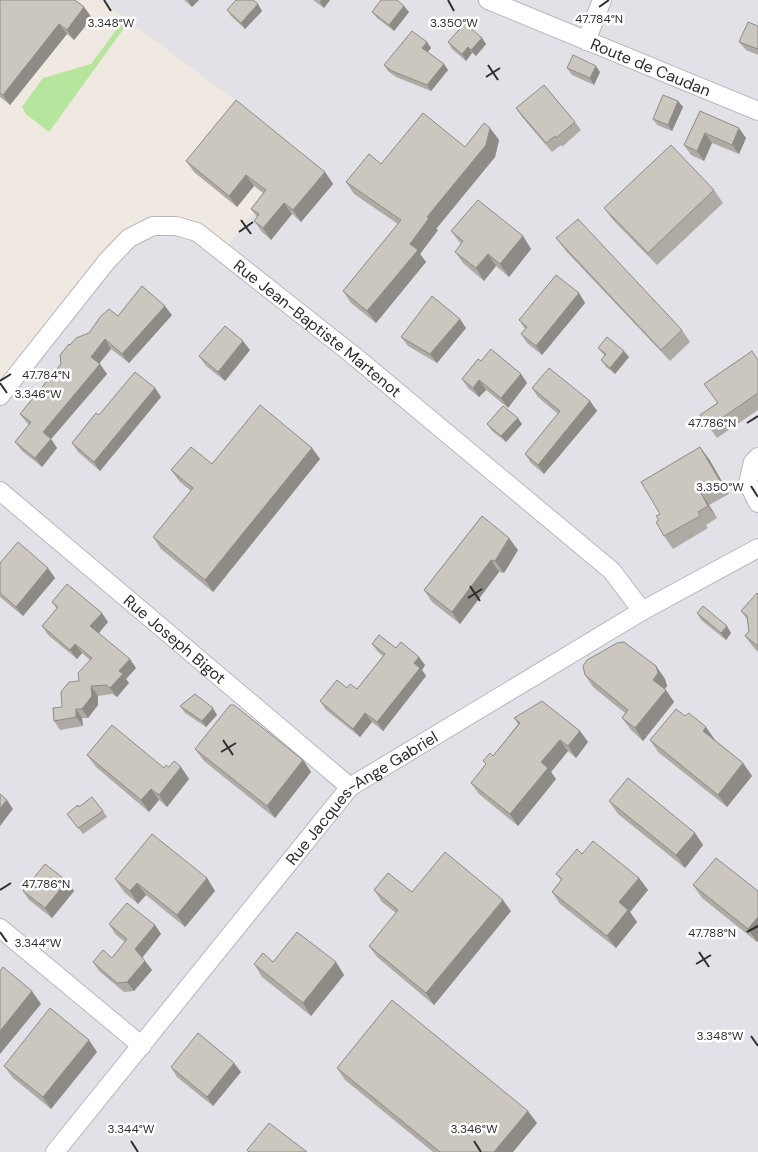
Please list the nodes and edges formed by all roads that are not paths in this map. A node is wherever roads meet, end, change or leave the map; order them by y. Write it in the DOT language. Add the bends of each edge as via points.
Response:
graph roads {
  1 [pos="488,0"];
  2 [pos="602,0"];
  3 [pos="586,41"];
  4 [pos="758,111"];
  5 [pos="0,396"];
  6 [pos="758,457"];
  7 [pos="0,490"];
  8 [pos="758,503"];
  9 [pos="758,548"];
  10 [pos="642,611"];
  11 [pos="350,787"];
  12 [pos="2,934"];
  13 [pos="142,1046"];
  14 [pos="55,1152"];
  1 -- 3 [label="street, Route de Caudan"];
  2 -- 3 [label="street"];
  3 -- 4 [label="street, Route de Caudan"];
  5 -- 10 [label="street, Rue Jean-Baptiste Martenot" via="128,238 153,226 176,226 197,232 352,354 612,571"];
  6 -- 8 [label="street" via="748,483"];
  7 -- 11 [label="street, Rue Joseph Bigot"];
  9 -- 10 [label="street, Rue Jacques-Ange Gabriel"];
  10 -- 11 [label="street, Rue Jacques-Ange Gabriel"];
  11 -- 13 [label="street, Rue Jacques-Ange Gabriel"];
  12 -- 13 [label="street"];
  13 -- 14 [label="street, Rue Jacques-Ange Gabriel"];
}
